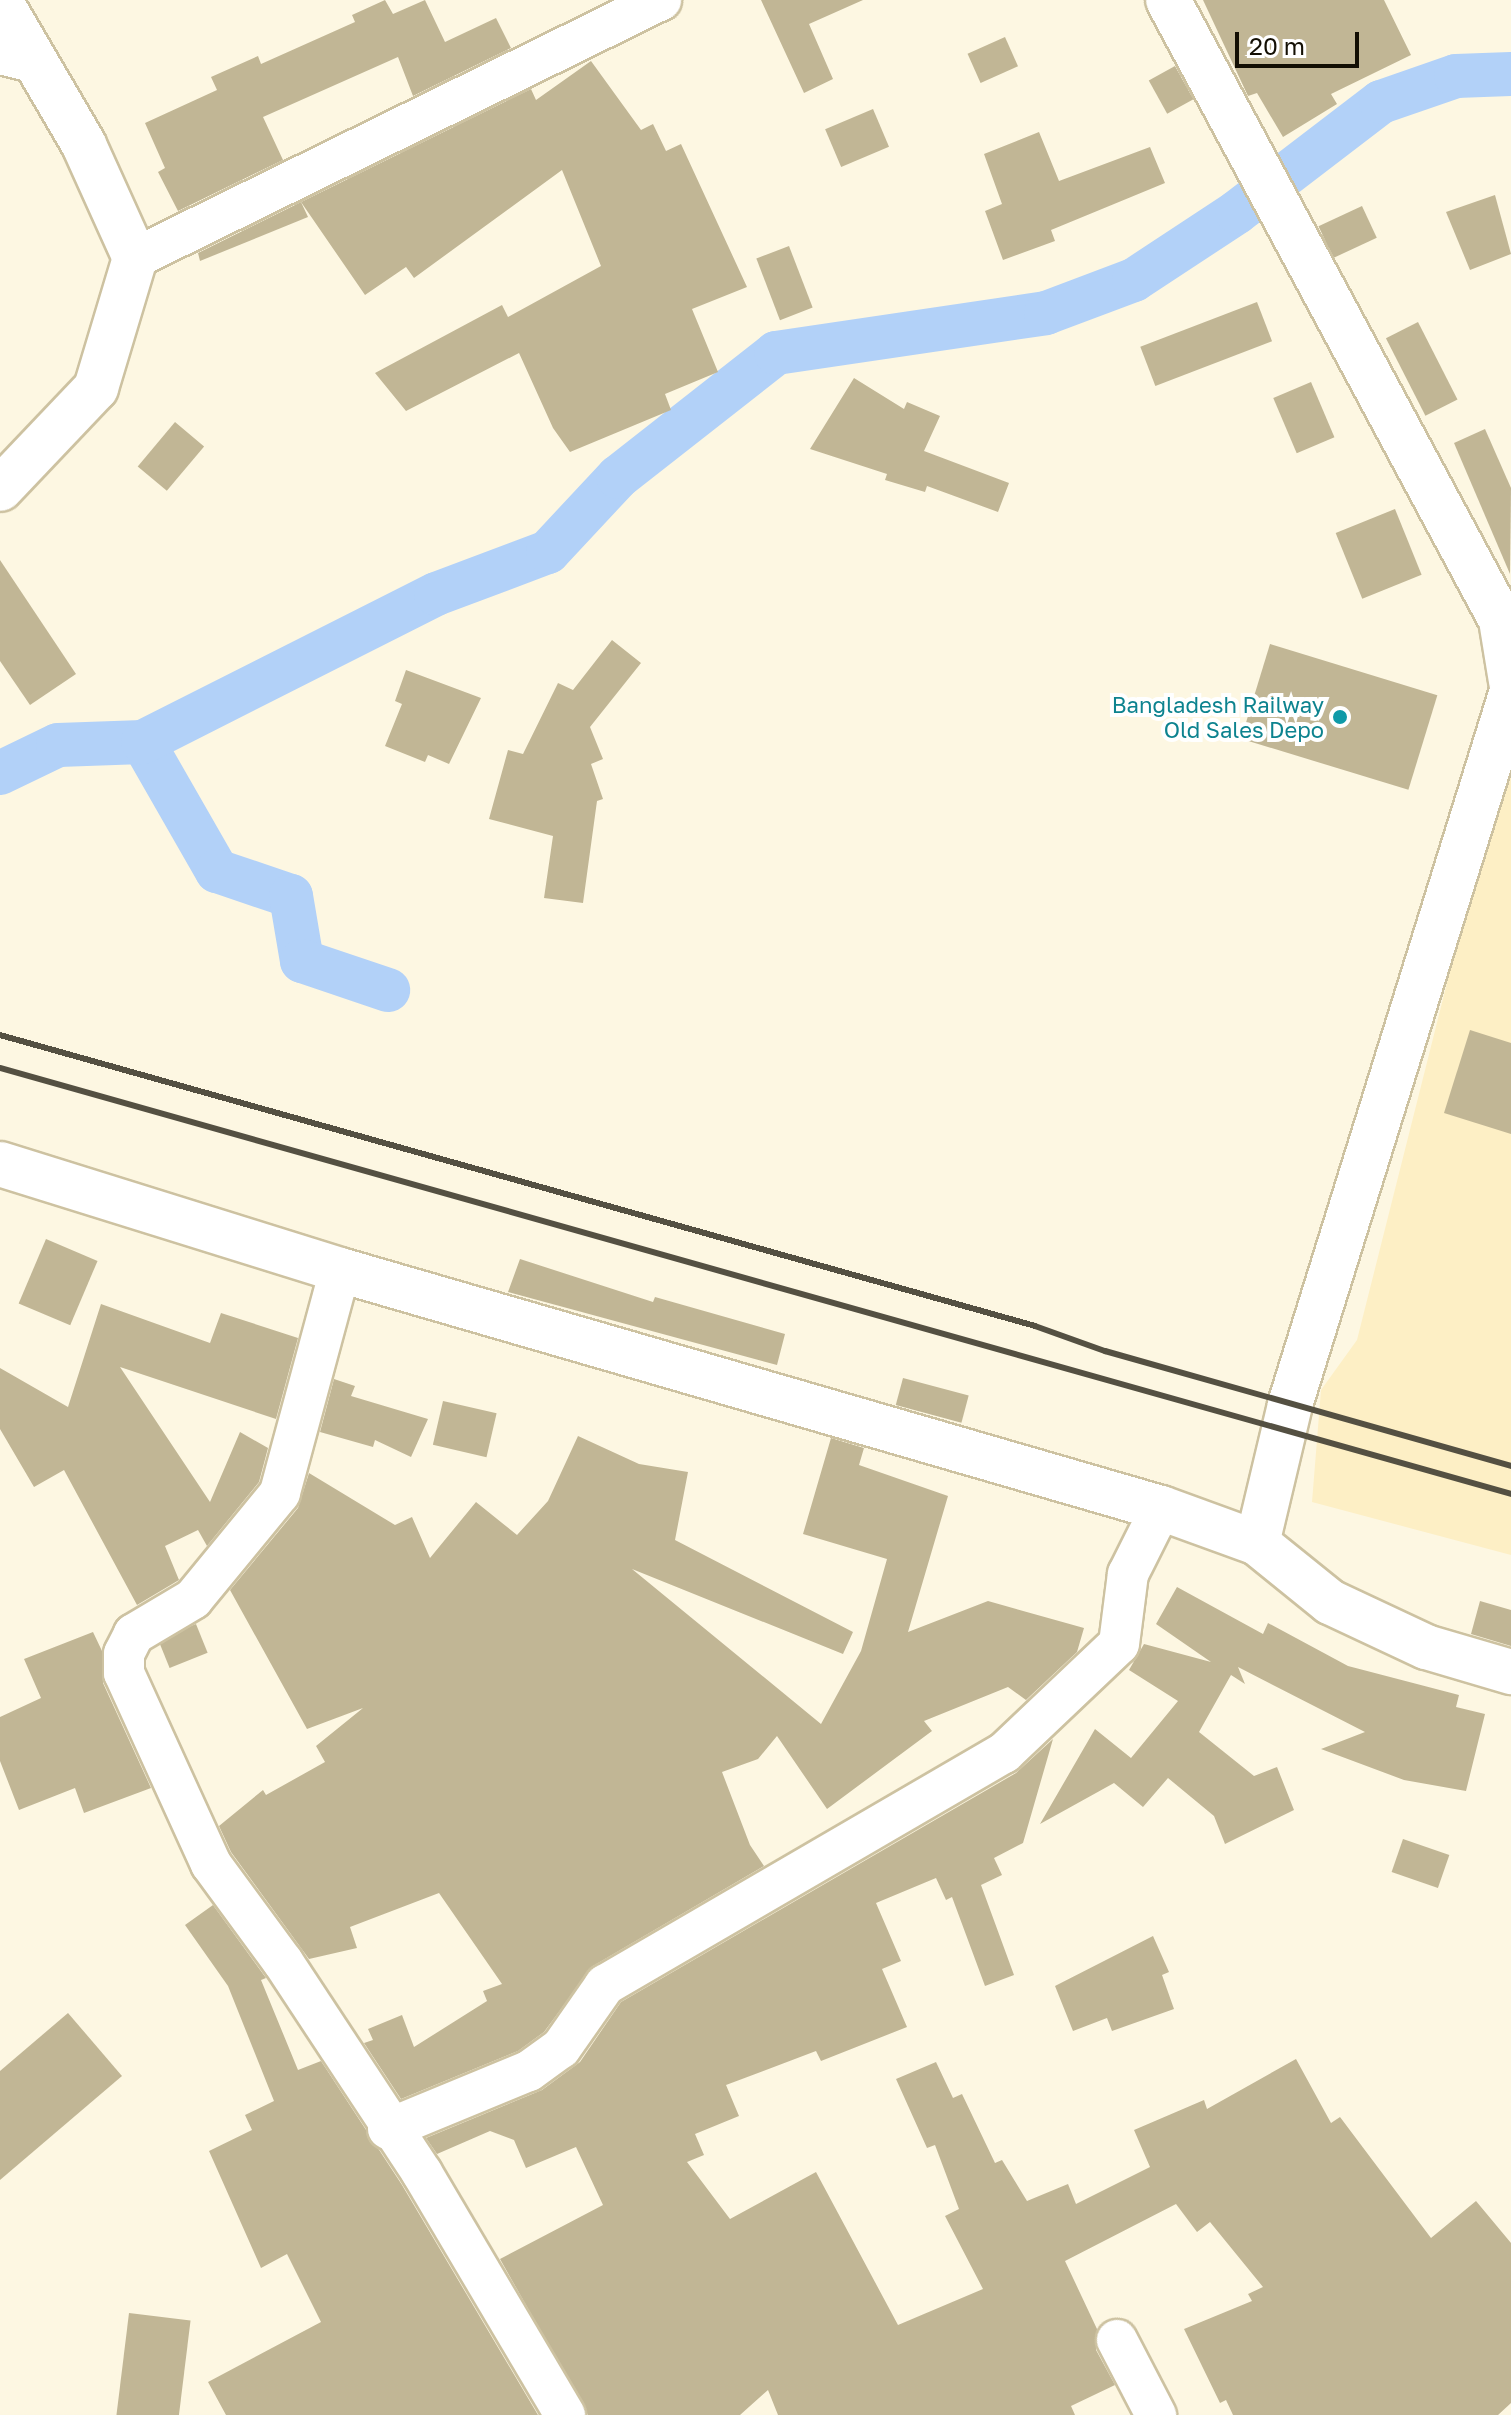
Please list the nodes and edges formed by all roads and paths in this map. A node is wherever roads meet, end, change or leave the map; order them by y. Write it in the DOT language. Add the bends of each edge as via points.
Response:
graph roads {
  1 [pos="661,0"];
  2 [pos="1168,0"];
  3 [pos="0,1"];
  4 [pos="18,58"];
  5 [pos="135,258"];
  6 [pos="0,489"];
  7 [pos="1499,592"];
  8 [pos="1511,681"];
  9 [pos="1511,694"];
  10 [pos="0,1164"];
  11 [pos="340,1270"];
  12 [pos="1161,1508"];
  13 [pos="1257,1543"];
  14 [pos="1511,1672"];
  15 [pos="388,2129"];
  16 [pos="1117,2340"];
  17 [pos="565,2415"];
  18 [pos="1156,2415"];
  1 -- 5 [label="street"];
  2 -- 7 [label="street" via="1287,224"];
  3 -- 4 [label="street"];
  4 -- 5 [label="street" via="84,145"];
  5 -- 6 [label="street" via="96,388"];
  7 -- 8 [label="street"];
  9 -- 13 [label="street" via="1290,1405"];
  10 -- 11 [label="street"];
  11 -- 12 [label="street"];
  11 -- 15 [label="street" via="280,1493 193,1599 134,1634 124,1654 124,1673 211,1864 283,1962"];
  12 -- 13 [label="street"];
  12 -- 15 [label="street" via="1128,1574 1119,1644 1004,1753 605,1985 561,2048 529,2071"];
  13 -- 14 [label="street" via="1330,1602 1426,1647"];
  15 -- 17 [label="street" via="422,2173"];
  16 -- 18 [label="street"];
}
